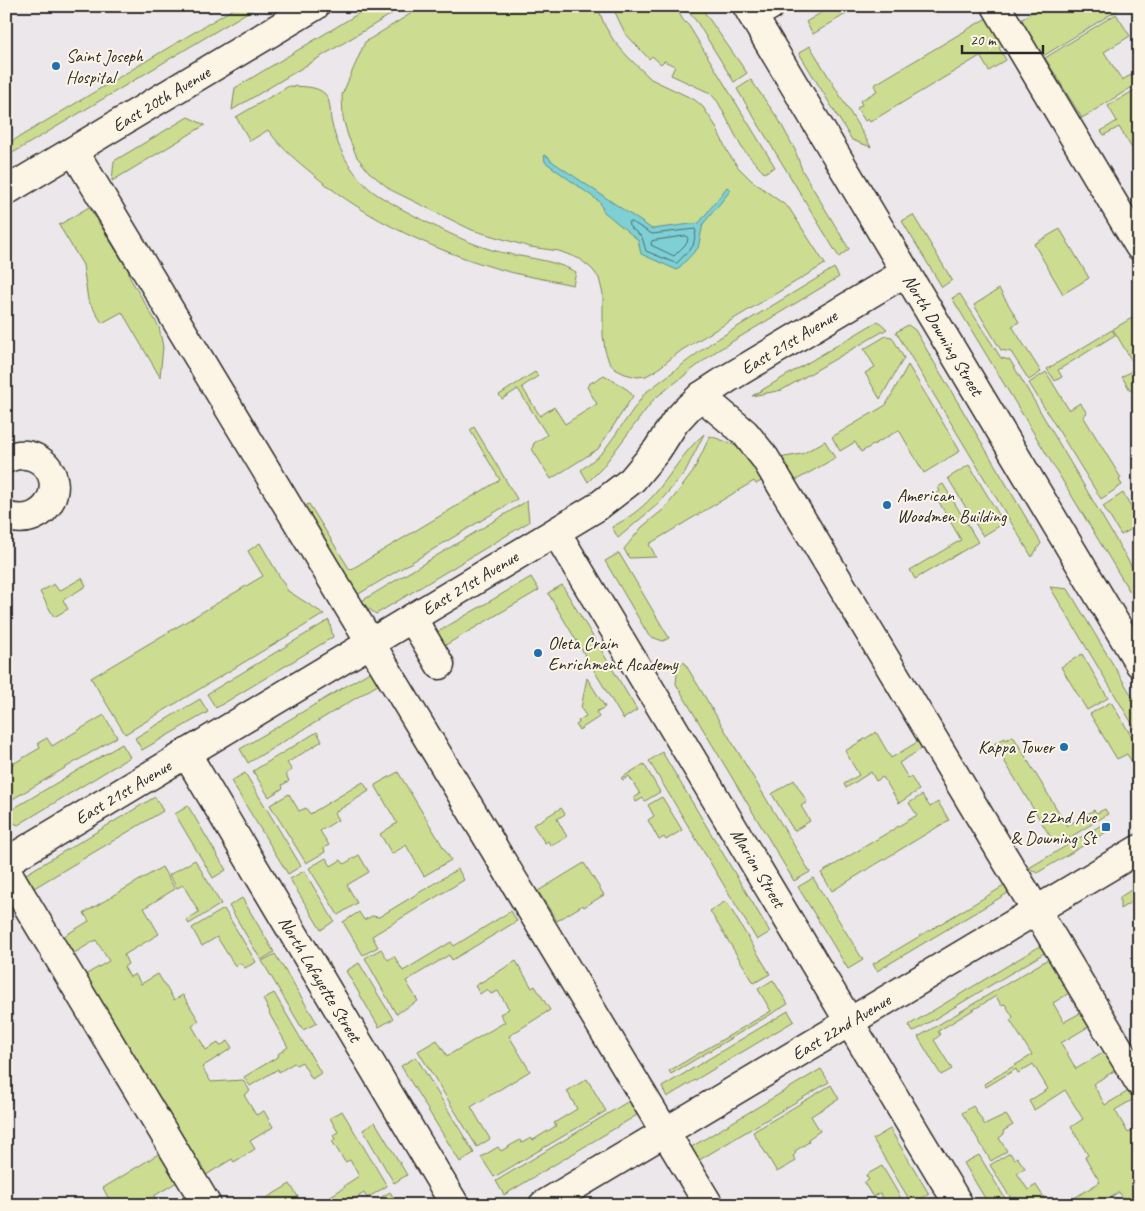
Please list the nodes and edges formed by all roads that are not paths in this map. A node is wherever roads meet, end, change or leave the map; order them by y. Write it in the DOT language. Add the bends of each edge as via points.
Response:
graph roads {
  1 [pos="315,6"];
  2 [pos="996,6"];
  3 [pos="757,10"];
  4 [pos="74,151"];
  5 [pos="6,191"];
  6 [pos="1139,246"];
  7 [pos="906,272"];
  8 [pos="701,396"];
  9 [pos="6,459"];
  10 [pos="6,516"];
  11 [pos="556,532"];
  12 [pos="412,618"];
  13 [pos="371,642"];
  14 [pos="1139,663"];
  15 [pos="440,665"];
  16 [pos="186,753"];
  17 [pos="1139,849"];
  18 [pos="6,862"];
  19 [pos="6,870"];
  20 [pos="1036,910"];
  21 [pos="849,1022"];
  22 [pos="1139,1082"];
  23 [pos="665,1132"];
  24 [pos="207,1205"];
  25 [pos="455,1205"];
  26 [pos="543,1205"];
  27 [pos="709,1205"];
  28 [pos="959,1205"];
  1 -- 4 [label="street, East 20th Avenue"];
  2 -- 6 [label="street"];
  3 -- 7 [label="street, North Downing Street"];
  4 -- 5 [label="street, East 20th Avenue"];
  4 -- 13 [label="street"];
  7 -- 8 [label="street, East 21st Avenue"];
  7 -- 14 [label="street, North Downing Street"];
  8 -- 11 [label="street, East 21st Avenue" via="674,422 632,480 597,507"];
  8 -- 20 [label="street" via="745,433 765,458"];
  9 -- 10 [label="street" via="19,454 38,459 46,466 54,484 53,494 43,511 25,519"];
  11 -- 12 [label="street, East 21st Avenue"];
  11 -- 21 [label="street, Marion Street"];
  12 -- 13 [label="street, East 21st Avenue"];
  12 -- 15 [label="street"];
  13 -- 16 [label="street, East 21st Avenue"];
  13 -- 23 [label="street"];
  16 -- 18 [label="street, East 21st Avenue"];
  16 -- 25 [label="street, North Lafayette Street"];
  17 -- 20 [label="street, East 22nd Avenue"];
  19 -- 24 [label="street"];
  20 -- 21 [label="street, East 22nd Avenue"];
  20 -- 22 [label="street"];
  21 -- 23 [label="street, East 22nd Avenue"];
  21 -- 28 [label="street, Marion Street"];
  23 -- 26 [label="street, East 22nd Avenue"];
  23 -- 27 [label="street"];
}
